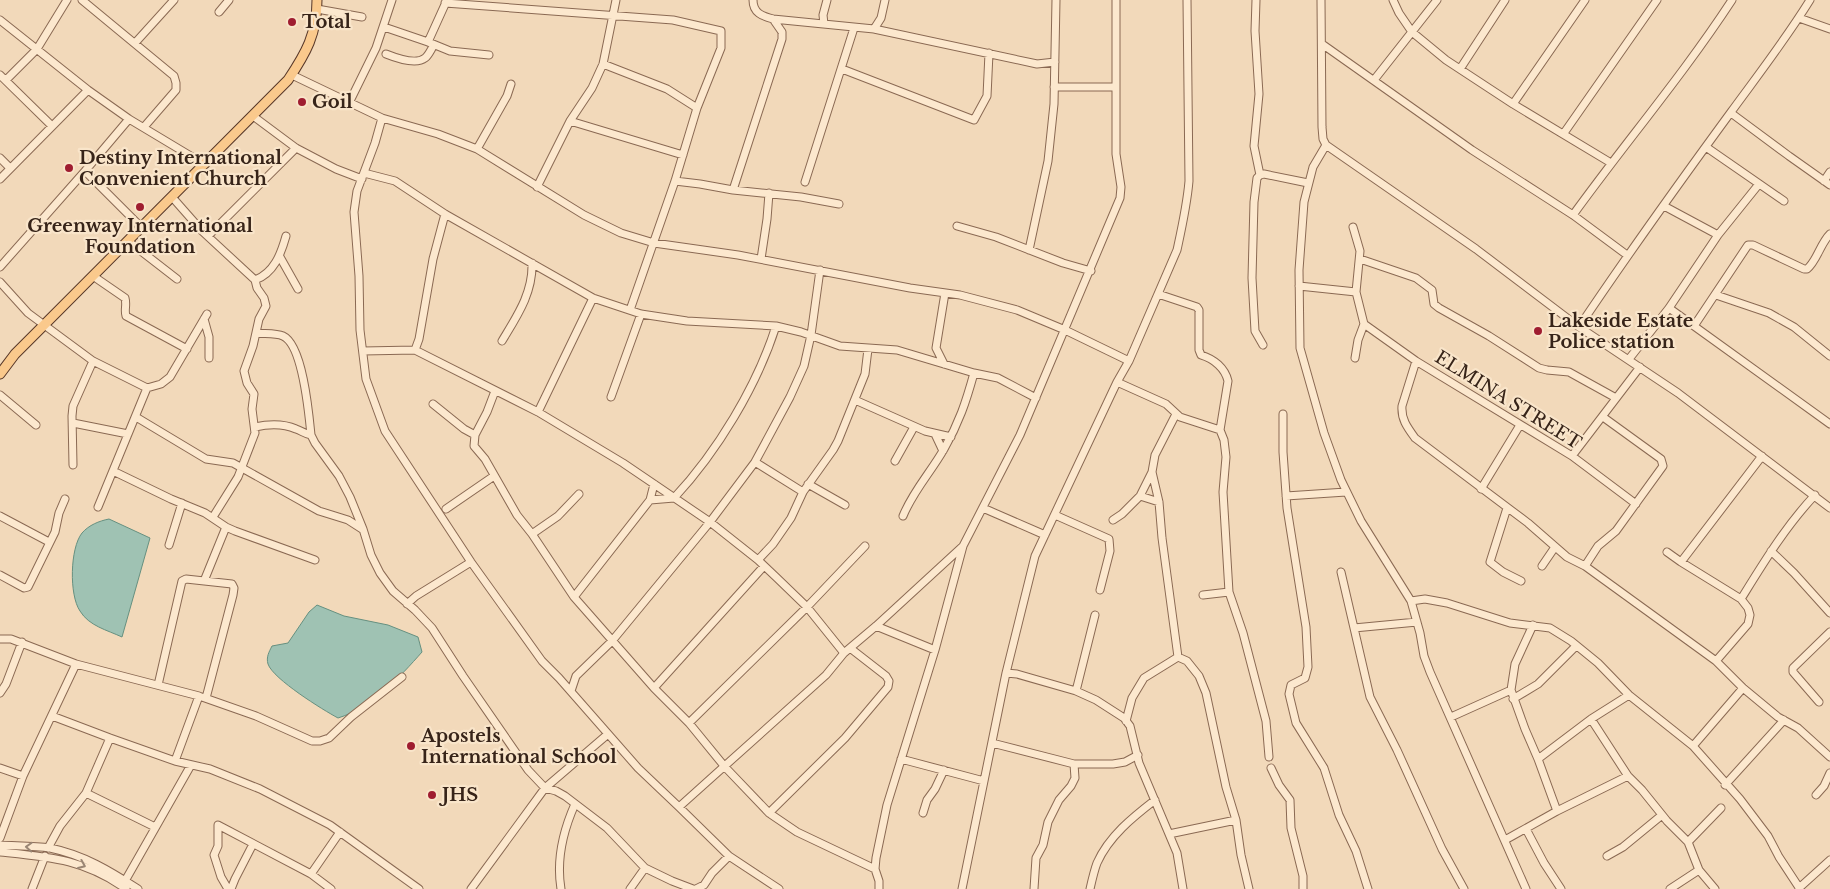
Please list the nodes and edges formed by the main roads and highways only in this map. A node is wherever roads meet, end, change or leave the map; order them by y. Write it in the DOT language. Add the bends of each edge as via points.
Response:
graph roads {
  1 [pos="317,5"];
  2 [pos="11,359"];
  3 [pos="0,367"];
  4 [pos="0,374"];
  1 -- 2 [label="main road" via="308,49 292,75"];
  2 -- 3 [label="main road"];
  2 -- 4 [label="main road"];
}
